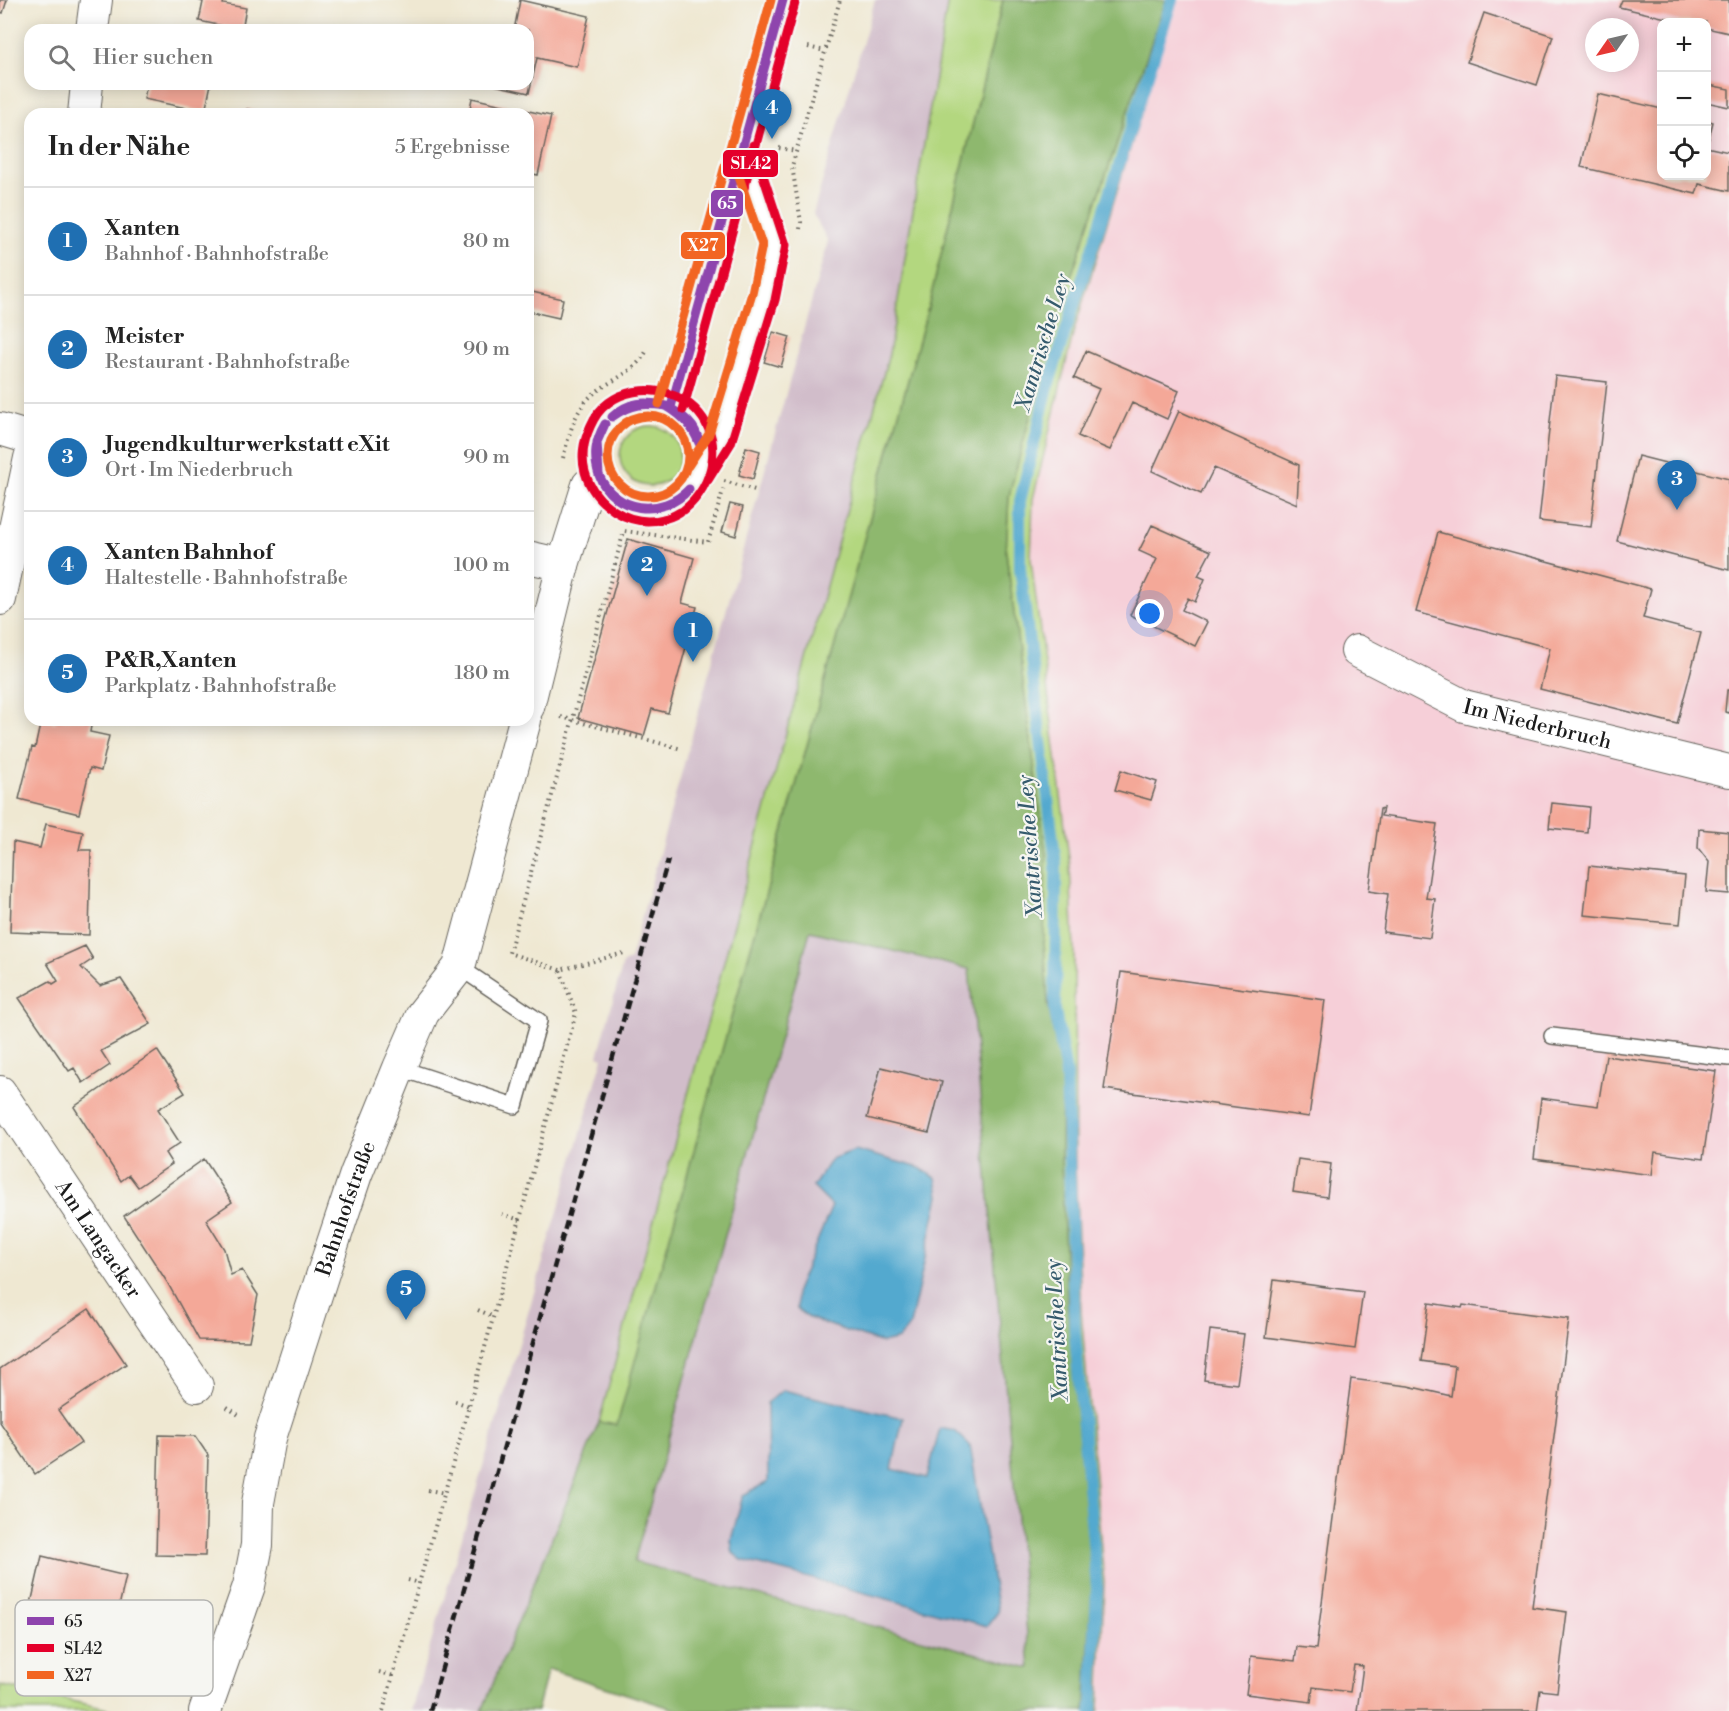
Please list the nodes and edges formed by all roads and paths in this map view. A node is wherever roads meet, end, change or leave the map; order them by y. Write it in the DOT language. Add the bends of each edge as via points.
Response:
graph roads {
  1 [pos="96,0"];
  2 [pos="783,0"];
  3 [pos="840,0"];
  4 [pos="93,24"];
  5 [pos="808,47"];
  6 [pos="825,51"];
  7 [pos="86,90"];
  8 [pos="85,108"];
  9 [pos="779,148"];
  10 [pos="742,149"];
  11 [pos="796,151"];
  12 [pos="798,234"];
  13 [pos="650,339"];
  14 [pos="671,407"];
  15 [pos="0,429"];
  16 [pos="24,436"];
  17 [pos="561,467"];
  18 [pos="729,471"];
  19 [pos="698,473"];
  20 [pos="598,476"];
  21 [pos="24,486"];
  22 [pos="534,558"];
  23 [pos="563,565"];
  24 [pos="0,599"];
  25 [pos="1357,651"];
  26 [pos="534,714"];
  27 [pos="572,720"];
  28 [pos="530,726"];
  29 [pos="682,749"];
  30 [pos="1729,771"];
  31 [pos="624,953"];
  32 [pos="459,967"];
  33 [pos="560,970"];
  34 [pos="1552,1035"];
  35 [pos="1729,1058"];
  36 [pos="399,1068"];
  37 [pos="0,1092"];
  38 [pos="502,1214"];
  39 [pos="520,1220"];
  40 [pos="478,1310"];
  41 [pos="494,1317"];
  42 [pos="198,1386"];
  43 [pos="455,1401"];
  44 [pos="469,1406"];
  45 [pos="428,1490"];
  46 [pos="445,1493"];
  47 [pos="408,1580"];
  48 [pos="420,1583"];
  49 [pos="379,1672"];
  50 [pos="394,1676"];
  51 [pos="213,1688"];
  52 [pos="210,1696"];
  53 [pos="205,1711"];
  54 [pos="384,1711"];
  1 -- 4 [label="street"];
  2 -- 10 [label="street"];
  3 -- 6 [label="path"];
  5 -- 6 [label="path"];
  6 -- 11 [label="path"];
  7 -- 8 [label="street"];
  9 -- 11 [label="path"];
  10 -- 14 [label="street"];
  10 -- 19 [label="lane" via="774,244 764,296 720,439"];
  11 -- 12 [label="path" via="792,166 801,222"];
  13 -- 17 [label="path" via="641,361 584,404"];
  14 -- 19 [label="street" via="686,418 697,435 701,454"];
  14 -- 20 [label="street" via="650,402 629,405 611,417 599,434 594,455"];
  15 -- 16 [label="street"];
  18 -- 27 [label="path" via="708,542 624,531"];
  19 -- 20 [label="street" via="690,489 676,501 658,508 622,502"];
  20 -- 23 [label="street, Bahnhofstraße" via="588,485"];
  21 -- 24 [label="street"];
  22 -- 23 [label="street"];
  23 -- 26 [label="street, Bahnhofstraße"];
  25 -- 30 [label="street, Im Niederbruch" via="1464,706"];
  26 -- 27 [label="path"];
  27 -- 29 [label="path"];
  27 -- 33 [label="path" via="509,953"];
  28 -- 32 [label="street, Bahnhofstraße"];
  31 -- 33 [label="path"];
  32 -- 36 [label="street, Bahnhofstraße" via="423,1013"];
  32 -- 36 [label="lane" via="539,1021 515,1106"];
  33 -- 39 [label="path" via="576,1013"];
  34 -- 35 [label="lane"];
  36 -- 51 [label="street, Bahnhofstraße" via="356,1174 270,1438 249,1586"];
  37 -- 42 [label="street, Am Langacker"];
  38 -- 39 [label="path"];
  39 -- 41 [label="path"];
  40 -- 41 [label="path"];
  41 -- 44 [label="path"];
  43 -- 44 [label="path"];
  44 -- 46 [label="path"];
  45 -- 46 [label="path"];
  46 -- 48 [label="path"];
  47 -- 48 [label="path"];
  48 -- 50 [label="path"];
  49 -- 50 [label="path"];
  50 -- 54 [label="path"];
  52 -- 53 [label="street, Bahnhofstraße"];
}
